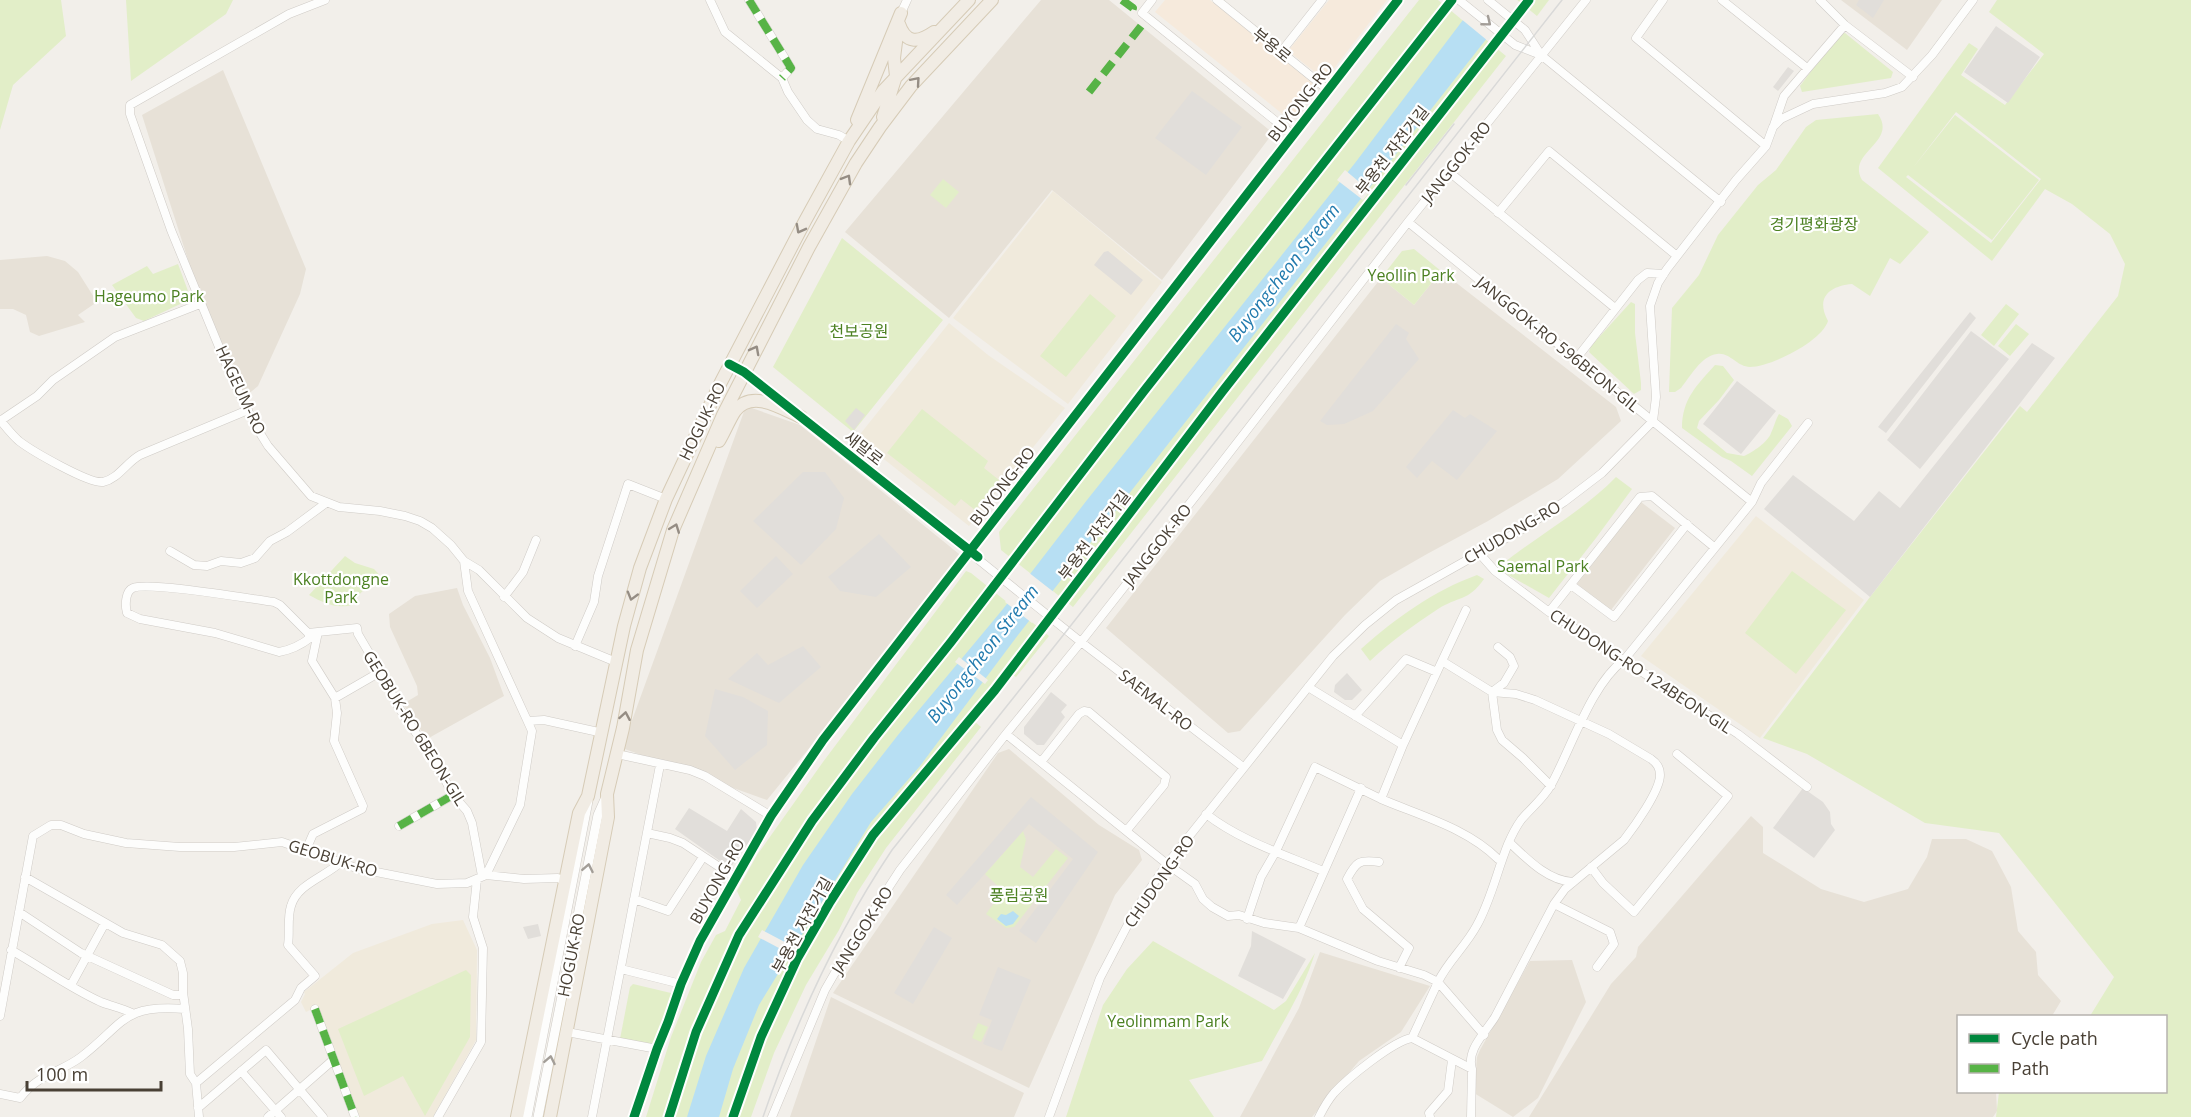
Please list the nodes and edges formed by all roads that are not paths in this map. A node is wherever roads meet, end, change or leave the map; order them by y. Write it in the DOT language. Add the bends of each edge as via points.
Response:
graph roads {
  1 [pos="325,0"];
  2 [pos="710,0"];
  3 [pos="749,0"];
  4 [pos="907,0"];
  5 [pos="969,0"];
  6 [pos="992,0"];
  7 [pos="1152,0"];
  8 [pos="1217,0"];
  9 [pos="1322,0"];
  10 [pos="1398,0"];
  11 [pos="1459,0"];
  12 [pos="1488,0"];
  13 [pos="1586,0"];
  14 [pos="1663,0"];
  15 [pos="1722,0"];
  16 [pos="1820,0"];
  17 [pos="1973,0"];
  18 [pos="900,18"];
  19 [pos="949,20"];
  20 [pos="1845,25"];
  21 [pos="1281,52"];
  22 [pos="1541,56"];
  23 [pos="1808,68"];
  24 [pos="896,76"];
  25 [pos="1913,77"];
  26 [pos="782,78"];
  27 [pos="1328,90"];
  28 [pos="880,127"];
  29 [pos="1773,127"];
  30 [pos="1293,135"];
  31 [pos="849,141"];
  32 [pos="1766,146"];
  33 [pos="1448,171"];
  34 [pos="1721,202"];
  35 [pos="1498,213"];
  36 [pos="1408,222"];
  37 [pos="1677,256"];
  38 [pos="1664,274"];
  39 [pos="200,304"];
  40 [pos="1615,308"];
  41 [pos="1576,359"];
  42 [pos="729,364"];
  43 [pos="744,372"];
  44 [pos="248,410"];
  45 [pos="801,417"];
  46 [pos="0,421"];
  47 [pos="1653,421"];
  48 [pos="1808,423"];
  49 [pos="695,480"];
  50 [pos="666,499"];
  51 [pos="1752,502"];
  52 [pos="326,503"];
  53 [pos="1687,524"];
  54 [pos="536,540"];
  55 [pos="1714,547"];
  56 [pos="170,551"];
  57 [pos="970,551"];
  58 [pos="1479,553"];
  59 [pos="464,561"];
  60 [pos="1571,585"];
  61 [pos="504,597"];
  62 [pos="1466,610"];
  63 [pos="1549,612"];
  64 [pos="318,632"];
  65 [pos="308,633"];
  66 [pos="1070,633"];
  67 [pos="1081,642"];
  68 [pos="575,646"];
  69 [pos="1498,647"];
  70 [pos="1624,660"];
  71 [pos="1442,661"];
  72 [pos="616,662"];
  73 [pos="380,672"];
  74 [pos="1437,672"];
  75 [pos="1308,687"];
  76 [pos="1492,692"];
  77 [pos="335,698"];
  78 [pos="1355,716"];
  79 [pos="1582,720"];
  80 [pos="528,721"];
  81 [pos="603,733"];
  82 [pos="1006,734"];
  83 [pos="1403,744"];
  84 [pos="616,754"];
  85 [pos="1677,754"];
  86 [pos="1041,762"];
  87 [pos="660,765"];
  88 [pos="1244,767"];
  89 [pos="1551,786"];
  90 [pos="1807,787"];
  91 [pos="1361,788"];
  92 [pos="607,794"];
  93 [pos="453,795"];
  94 [pos="588,796"];
  95 [pos="1381,799"];
  96 [pos="1206,814"];
  97 [pos="771,816"];
  98 [pos="399,826"];
  99 [pos="1127,830"];
  100 [pos="647,833"];
  101 [pos="1509,842"];
  102 [pos="306,850"];
  103 [pos="1275,851"];
  104 [pos="703,857"];
  105 [pos="1503,859"];
  106 [pos="341,862"];
  107 [pos="1379,862"];
  108 [pos="1167,864"];
  109 [pos="1590,867"];
  110 [pos="1323,871"];
  111 [pos="25,877"];
  112 [pos="482,877"];
  113 [pos="736,878"];
  114 [pos="564,881"];
  115 [pos="1573,882"];
  116 [pos="634,899"];
  117 [pos="1554,904"];
  118 [pos="19,912"];
  119 [pos="1247,919"];
  120 [pos="105,923"];
  121 [pos="1299,928"];
  122 [pos="11,950"];
  123 [pos="89,955"];
  124 [pos="1597,967"];
  125 [pos="1400,968"];
  126 [pos="621,969"];
  127 [pos="1438,982"];
  128 [pos="681,984"];
  129 [pos="71,985"];
  130 [pos="183,995"];
  131 [pos="185,1009"];
  132 [pos="315,1009"];
  133 [pos="132,1013"];
  134 [pos="0,1016"];
  135 [pos="567,1032"];
  136 [pos="1485,1035"];
  137 [pos="1412,1038"];
  138 [pos="607,1039"];
  139 [pos="657,1049"];
  140 [pos="333,1060"];
  141 [pos="1452,1060"];
  142 [pos="1472,1069"];
  143 [pos="241,1071"];
  144 [pos="196,1083"];
  145 [pos="300,1089"];
  146 [pos="0,1094"];
  147 [pos="198,1111"];
  148 [pos="278,1114"];
  149 [pos="190,1117"];
  150 [pos="268,1117"];
  151 [pos="324,1117"];
  152 [pos="355,1117"];
  153 [pos="438,1117"];
  154 [pos="520,1117"];
  155 [pos="538,1117"];
  156 [pos="550,1117"];
  157 [pos="592,1117"];
  158 [pos="634,1117"];
  159 [pos="772,1117"];
  160 [pos="1049,1117"];
  161 [pos="1319,1117"];
  162 [pos="1430,1117"];
  163 [pos="1471,1117"];
  1 -- 39 [label="street, HAGEUM-RO" via="289,14 130,105"];
  2 -- 26 [label="street" via="724,32"];
  3 -- 26 [label="street" via="791,68"];
  4 -- 18 [label="street"];
  5 -- 19 [label="main road, HOGUK-RO"];
  28 -- 6 [label="main road, HOGUK-RO, one-way" via="911,86"];
  7 -- 30 [label="street" via="1142,13"];
  8 -- 21 [label="street, 부용로"];
  9 -- 21 [label="street"];
  10 -- 27 [label="street, BUYONG-RO"];
  11 -- 22 [label="street, one-way" via="1515,45"];
  12 -- 22 [label="street" via="1526,30"];
  13 -- 22 [label="street, JANGGOK-RO"];
  14 -- 32 [label="street" via="1636,38"];
  15 -- 23 [label="street"];
  16 -- 20 [label="street"];
  17 -- 25 [label="street"];
  18 -- 19 [label="main road" via="902,33 916,40 929,36"];
  18 -- 24 [label="main road"];
  18 -- 31 [label="main road"];
  19 -- 24 [label="main road, HOGUK-RO"];
  20 -- 23 [label="street"];
  20 -- 25 [label="street"];
  21 -- 27 [label="street, 부용로"];
  22 -- 33 [label="street, JANGGOK-RO"];
  22 -- 34 [label="street"];
  23 -- 29 [label="street" via="1784,96"];
  24 -- 28 [label="main road"];
  24 -- 31 [label="main road, HOGUK-RO"];
  25 -- 29 [label="street" via="1894,91 1813,104"];
  26 -- 31 [label="street" via="801,113 817,129"];
  27 -- 30 [label="street, BUYONG-RO"];
  43 -- 28 [label="main road, HOGUK-RO, one-way" via="836,198"];
  29 -- 32 [label="street"];
  30 -- 57 [label="street, BUYONG-RO"];
  31 -- 42 [label="main road, HOGUK-RO, one-way"];
  32 -- 34 [label="street"];
  33 -- 35 [label="street"];
  33 -- 36 [label="street, JANGGOK-RO"];
  34 -- 37 [label="street"];
  35 -- 37 [label="street" via="1549,151"];
  35 -- 40 [label="street"];
  36 -- 41 [label="street, JANGGOK-RO 596BEON-GIL"];
  36 -- 67 [label="street, JANGGOK-RO"];
  37 -- 38 [label="street"];
  38 -- 40 [label="street" via="1647,273"];
  38 -- 47 [label="street" via="1650,306 1656,397"];
  39 -- 44 [label="street, HAGEUM-RO"];
  39 -- 46 [label="street" via="115,337"];
  40 -- 41 [label="street"];
  41 -- 47 [label="street, JANGGOK-RO 596BEON-GIL"];
  42 -- 43 [label="street, 새말로"];
  42 -- 50 [label="main road, HOGUK-RO"];
  43 -- 45 [label="street, 새말로"];
  43 -- 49 [label="main road, HOGUK-RO"];
  44 -- 46 [label="street" via="140,455 117,475 101,482 80,476 20,441"];
  44 -- 52 [label="street, HAGEUM-RO" via="268,446 311,496"];
  45 -- 49 [label="main road" via="757,400 744,403 734,413"];
  45 -- 57 [label="street, 새말로"];
  47 -- 51 [label="street, JANGGOK-RO 596BEON-GIL"];
  47 -- 58 [label="street, CHUDONG-RO" via="1602,473 1564,502"];
  48 -- 51 [label="street" via="1761,483"];
  84 -- 49 [label="main road, HOGUK-RO, one-way" via="637,650 673,530"];
  50 -- 68 [label="street" via="628,484 598,576 594,602"];
  50 -- 72 [label="main road, HOGUK-RO, one-way" via="637,578"];
  51 -- 55 [label="street"];
  52 -- 56 [label="street" via="270,541 255,558 241,563 194,565"];
  52 -- 59 [label="street, HAGEUM-RO" via="420,521 451,545"];
  53 -- 55 [label="street"];
  53 -- 60 [label="street" via="1652,496 1640,497"];
  53 -- 60 [label="street" via="1614,617"];
  54 -- 61 [label="street" via="523,572"];
  55 -- 70 [label="street"];
  57 -- 66 [label="street, 새말로"];
  57 -- 97 [label="street, BUYONG-RO" via="823,740"];
  58 -- 63 [label="street, CHUDONG-RO 124BEON-GIL" via="1495,571"];
  58 -- 75 [label="street, CHUDONG-RO" via="1396,600 1333,656"];
  59 -- 61 [label="street, HAGEUM-RO" via="479,570"];
  59 -- 80 [label="street" via="468,591"];
  60 -- 63 [label="street"];
  61 -- 68 [label="street, HAGEUM-RO" via="527,618"];
  62 -- 71 [label="street"];
  63 -- 70 [label="street, CHUDONG-RO 124BEON-GIL"];
  64 -- 65 [label="street, GEOBUK-RO 6BEON-GIL"];
  64 -- 73 [label="street, GEOBUK-RO 6BEON-GIL" via="357,628"];
  64 -- 77 [label="street" via="312,661"];
  65 -- 65 [label="street" via="310,638 304,642 279,652 215,633 140,619 127,613 124,605 129,591 147,587 273,602"];
  66 -- 67 [label="street, SAEMAL-RO"];
  67 -- 82 [label="street, JANGGOK-RO"];
  67 -- 88 [label="street, SAEMAL-RO"];
  68 -- 72 [label="street, HAGEUM-RO"];
  69 -- 76 [label="street" via="1514,666 1504,683"];
  70 -- 79 [label="street"];
  70 -- 90 [label="street, CHUDONG-RO 124BEON-GIL" via="1738,734"];
  71 -- 74 [label="street"];
  71 -- 76 [label="street"];
  72 -- 81 [label="main road, HOGUK-RO"];
  73 -- 77 [label="street"];
  73 -- 93 [label="street, GEOBUK-RO 6BEON-GIL"];
  74 -- 78 [label="street" via="1407,659"];
  74 -- 83 [label="street"];
  75 -- 78 [label="street"];
  75 -- 88 [label="street, CHUDONG-RO"];
  76 -- 79 [label="street" via="1516,694"];
  76 -- 89 [label="street" via="1502,740"];
  77 -- 102 [label="street" via="334,741 363,806 313,834"];
  78 -- 83 [label="street"];
  79 -- 89 [label="street"];
  79 -- 109 [label="street" via="1657,763 1660,774 1635,826"];
  80 -- 81 [label="street" via="544,720"];
  80 -- 112 [label="street" via="531,744 520,805"];
  81 -- 94 [label="main road, HOGUK-RO"];
  82 -- 86 [label="street"];
  82 -- 159 [label="street, JANGGOK-RO" via="900,870 848,950 825,990"];
  83 -- 95 [label="street"];
  84 -- 87 [label="street"];
  84 -- 92 [label="main road, HOGUK-RO"];
  85 -- 109 [label="street" via="1728,796 1634,912"];
  86 -- 99 [label="street"];
  86 -- 99 [label="street" via="1079,714 1089,712 1166,777 1164,785"];
  87 -- 97 [label="street" via="705,776"];
  87 -- 100 [label="street"];
  88 -- 96 [label="street, CHUDONG-RO"];
  89 -- 101 [label="street" via="1520,821"];
  91 -- 95 [label="street"];
  91 -- 103 [label="street" via="1315,767"];
  91 -- 110 [label="street"];
  92 -- 135 [label="main road, HOGUK-RO" via="608,818"];
  155 -- 92 [label="street, HOGUK-RO, one-way" via="598,815"];
  93 -- 98 [label="street"];
  93 -- 112 [label="street, GEOBUK-RO 6BEON-GIL" via="472,823"];
  94 -- 114 [label="main road, HOGUK-RO" via="579,813"];
  94 -- 154 [label="street, HOGUK-RO"];
  95 -- 105 [label="street" via="1471,838"];
  96 -- 103 [label="street" via="1223,827"];
  96 -- 108 [label="street, CHUDONG-RO"];
  97 -- 113 [label="street, BUYONG-RO"];
  99 -- 108 [label="street"];
  100 -- 104 [label="street" via="683,843"];
  100 -- 116 [label="street"];
  101 -- 105 [label="street"];
  101 -- 115 [label="street" via="1532,864 1562,881"];
  102 -- 106 [label="street, GEOBUK-RO"];
  102 -- 111 [label="street, GEOBUK-RO" via="282,842 224,847 126,843 51,825 33,836"];
  103 -- 110 [label="street"];
  103 -- 119 [label="street" via="1261,877"];
  104 -- 113 [label="street"];
  104 -- 116 [label="street" via="668,911"];
  105 -- 127 [label="street" via="1478,923"];
  106 -- 112 [label="street, GEOBUK-RO" via="437,884 467,883"];
  106 -- 144 [label="street" via="305,886 290,908 288,945 315,976 301,988 295,1000"];
  107 -- 125 [label="street" via="1365,860 1354,865 1347,879 1362,909 1409,948"];
  108 -- 119 [label="street" via="1195,884 1212,907 1228,916"];
  108 -- 160 [label="street, CHUDONG-RO" via="1128,923 1100,978"];
  109 -- 115 [label="street"];
  110 -- 121 [label="street"];
  111 -- 118 [label="street"];
  111 -- 120 [label="street"];
  112 -- 114 [label="street, GEOBUK-RO"];
  112 -- 153 [label="street" via="474,917 483,948 481,1042"];
  113 -- 128 [label="street, BUYONG-RO"];
  114 -- 154 [label="main road, HOGUK-RO"];
  115 -- 117 [label="street"];
  116 -- 126 [label="street"];
  117 -- 124 [label="street" via="1610,932 1614,944"];
  117 -- 136 [label="street"];
  118 -- 122 [label="street"];
  118 -- 123 [label="street"];
  119 -- 121 [label="street"];
  120 -- 123 [label="street"];
  120 -- 130 [label="street" via="168,949 180,961"];
  121 -- 125 [label="street"];
  122 -- 129 [label="street"];
  122 -- 134 [label="street"];
  123 -- 129 [label="street"];
  123 -- 130 [label="street" via="173,995"];
  125 -- 127 [label="street"];
  126 -- 128 [label="street"];
  126 -- 138 [label="street"];
  127 -- 136 [label="street"];
  127 -- 137 [label="street"];
  128 -- 139 [label="street, BUYONG-RO"];
  129 -- 133 [label="street"];
  130 -- 131 [label="street"];
  131 -- 133 [label="street" via="146,1008"];
  131 -- 144 [label="street" via="190,1074"];
  132 -- 140 [label="street"];
  133 -- 146 [label="street" via="80,1057 30,1085 20,1098"];
  135 -- 138 [label="street"];
  135 -- 156 [label="main road, HOGUK-RO"];
  136 -- 142 [label="street" via="1474,1046 1469,1060"];
  137 -- 141 [label="street"];
  137 -- 161 [label="street" via="1384,1051 1334,1093"];
  138 -- 139 [label="street"];
  138 -- 157 [label="street"];
  139 -- 158 [label="street, BUYONG-RO"];
  140 -- 145 [label="street"];
  140 -- 152 [label="street"];
  141 -- 142 [label="street"];
  141 -- 162 [label="street" via="1448,1091"];
  142 -- 163 [label="street"];
  143 -- 145 [label="street" via="266,1050"];
  143 -- 147 [label="street"];
  143 -- 148 [label="street"];
  144 -- 147 [label="street"];
  145 -- 148 [label="street"];
  145 -- 151 [label="street"];
  147 -- 149 [label="street"];
  148 -- 150 [label="street"];
}
